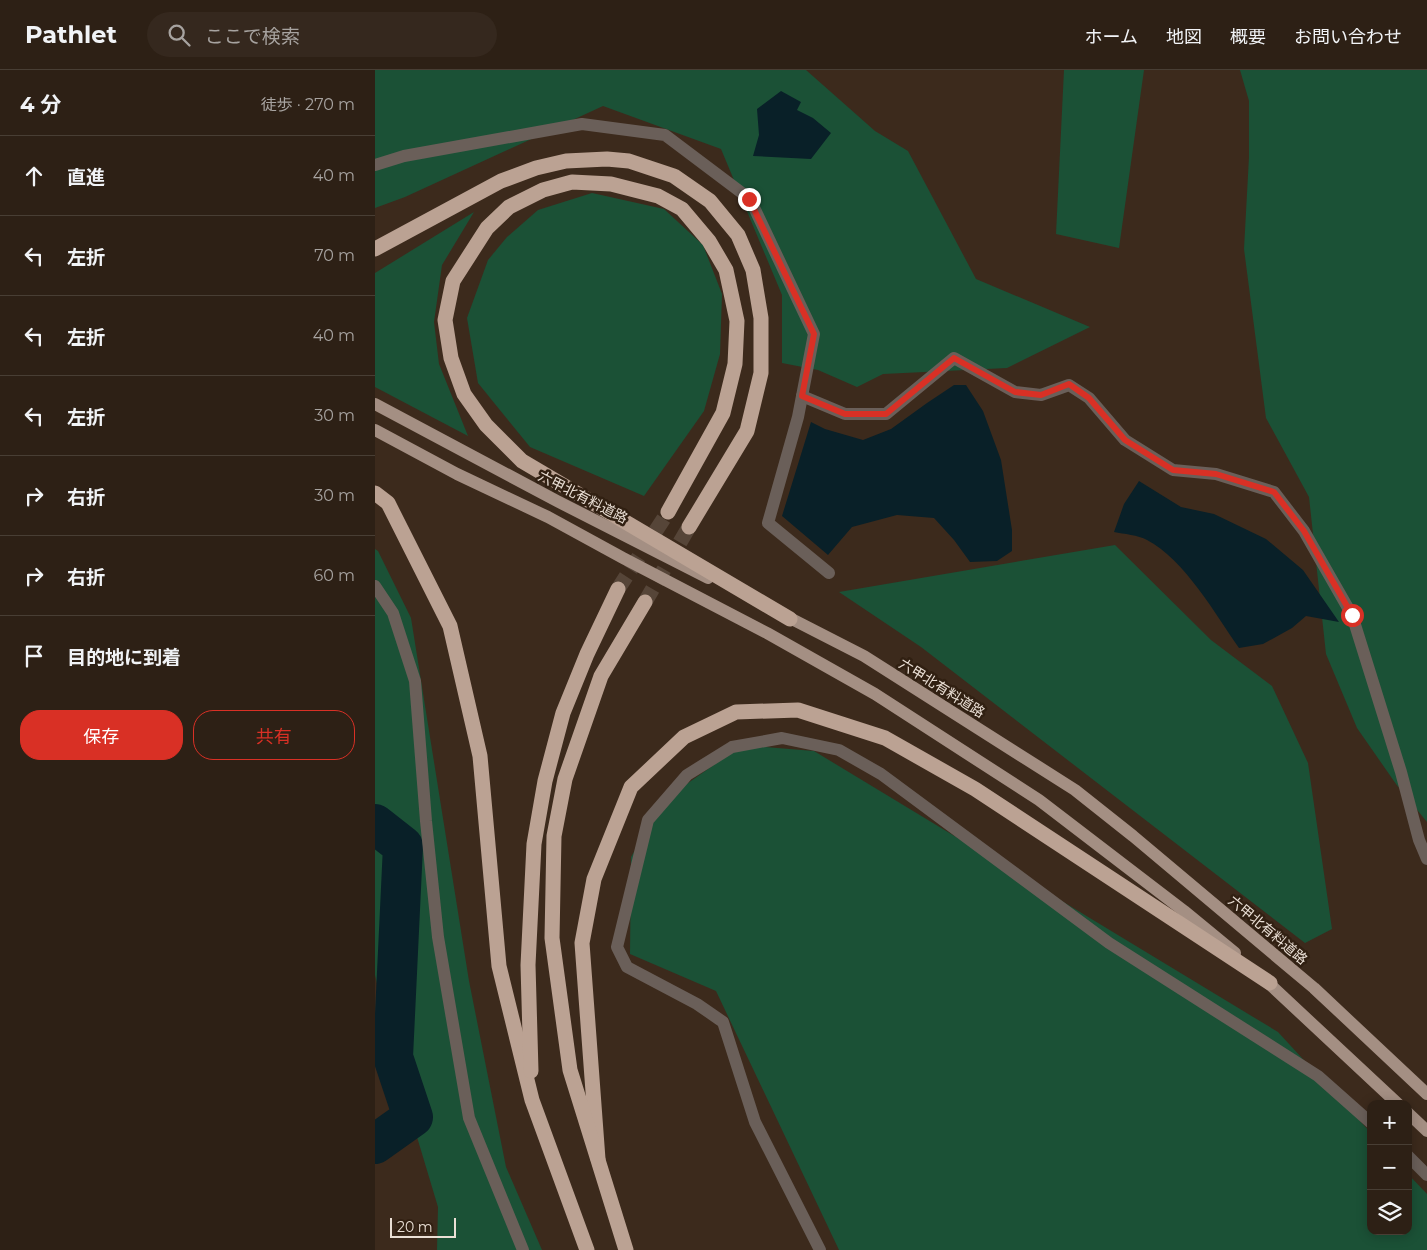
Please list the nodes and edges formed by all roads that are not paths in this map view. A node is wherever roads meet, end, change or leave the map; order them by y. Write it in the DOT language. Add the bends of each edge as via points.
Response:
graph roads {
  1 [pos="375,165"];
  2 [pos="375,249"];
  3 [pos="802,396"];
  4 [pos="375,404"];
  5 [pos="375,430"];
  6 [pos="375,493"];
  7 [pos="668,512"];
  8 [pos="689,527"];
  9 [pos="829,573"];
  10 [pos="375,586"];
  11 [pos="619,589"];
  12 [pos="645,602"];
  13 [pos="790,619"];
  14 [pos="1427,859"];
  15 [pos="1270,983"];
  16 [pos="1427,1094"];
  17 [pos="532,1100"];
  18 [pos="1395,1100"];
  19 [pos="1412,1117"];
  20 [pos="1367,1119"];
  21 [pos="1427,1130"];
  22 [pos="597,1159"];
  23 [pos="1412,1160"];
  24 [pos="1427,1175"];
  25 [pos="523,1250"];
  26 [pos="587,1250"];
  27 [pos="626,1250"];
  28 [pos="820,1250"];
  1 -- 3 [label="street" via="404,156 582,124 665,135 749,199 814,334"];
  2 -- 8 [label="highway" via="501,181 566,161 607,159 629,162 674,176 710,201 738,235 753,270 761,318 761,373 747,431"];
  3 -- 9 [label="street" via="768,522"];
  3 -- 14 [label="street" via="845,414 886,414 954,358 1015,392 1041,395 1069,384 1089,398 1125,440 1173,470 1216,474 1274,492 1304,531 1352,615"];
  4 -- 13 [label="main road, 六甲北有料道路"];
  5 -- 15 [label="main road" via="548,517 875,694 1039,800 1184,910"];
  6 -- 17 [label="highway" via="387,503 450,626 480,756 499,966"];
  7 -- 13 [label="highway" via="723,413 735,364 737,321 726,270 709,241 682,209 658,196 611,184 572,182 543,190 509,208 487,228 453,282 445,320 451,358 464,394 485,425 522,461"];
  10 -- 25 [label="street" via="393,613 415,681 438,937 469,1118"];
  11 -- 17 [label="highway" via="563,713 545,781 534,844 528,965"];
  12 -- 22 [label="highway" via="601,676 565,780 554,836 552,938 571,1070"];
  13 -- 16 [label="main road, 六甲北有料道路" via="864,656 1075,790 1314,988"];
  15 -- 18 [label="main road"];
  15 -- 22 [label="highway" via="975,789 885,738 798,710 736,712 684,737 631,787 595,879 582,942"];
  17 -- 26 [label="highway"];
  19 -- 21 [label="main road"];
  20 -- 28 [label="street" via="1318,1076 1109,943 881,774 839,750 782,738 732,747 687,775 649,820 617,947 627,967 697,1004 723,1022 755,1122"];
  22 -- 27 [label="highway"];
  23 -- 24 [label="street"];
}
